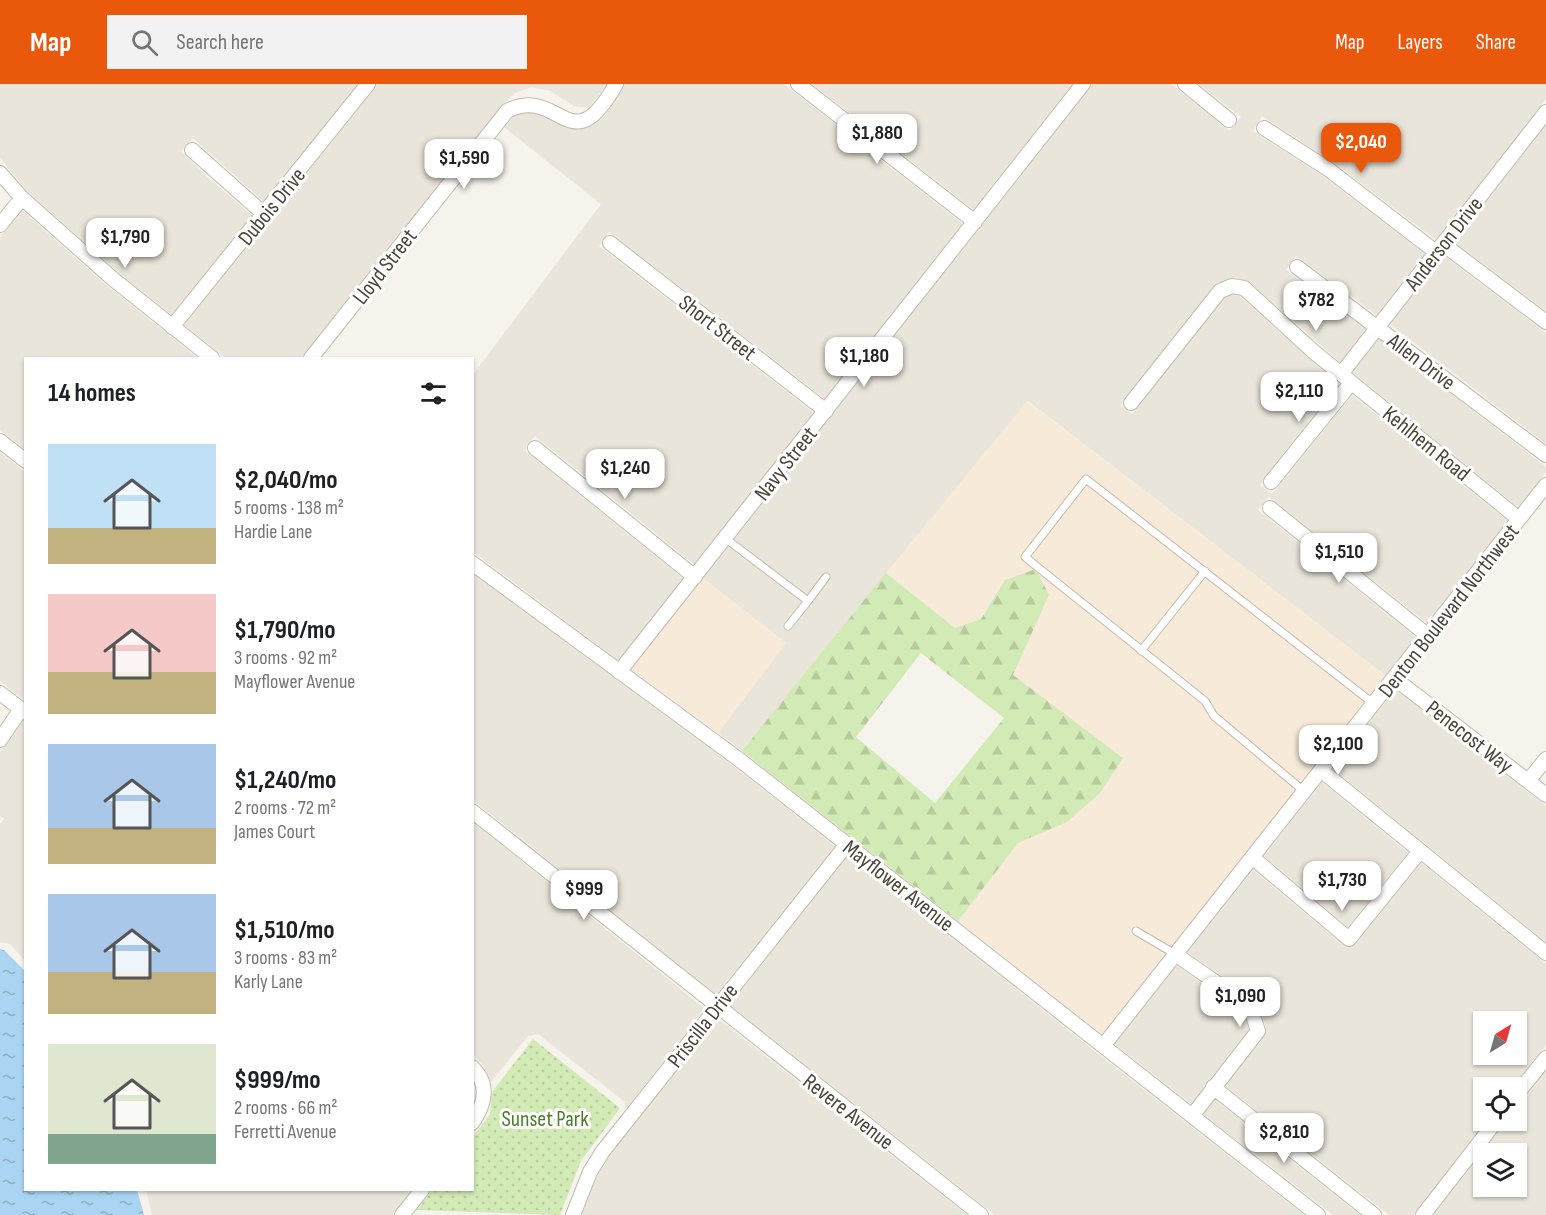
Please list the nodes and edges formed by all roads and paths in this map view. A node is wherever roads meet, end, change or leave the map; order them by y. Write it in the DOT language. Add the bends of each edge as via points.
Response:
graph roads {
  1 [pos="368,84"];
  2 [pos="616,84"];
  3 [pos="798,84"];
  4 [pos="1083,84"];
  5 [pos="1185,84"];
  6 [pos="1546,111"];
  7 [pos="1229,120"];
  8 [pos="1264,128"];
  9 [pos="192,150"];
  10 [pos="0,173"];
  11 [pos="22,198"];
  12 [pos="264,214"];
  13 [pos="975,222"];
  14 [pos="0,225"];
  15 [pos="610,243"];
  16 [pos="1440,248"];
  17 [pos="1298,267"];
  18 [pos="1546,322"];
  19 [pos="172,327"];
  20 [pos="1378,327"];
  21 [pos="211,357"];
  22 [pos="312,357"];
  23 [pos="1346,379"];
  24 [pos="1131,403"];
  25 [pos="826,411"];
  26 [pos="0,441"];
  27 [pos="535,448"];
  28 [pos="1546,455"];
  29 [pos="24,459"];
  30 [pos="1271,482"];
  31 [pos="1546,485"];
  32 [pos="1270,508"];
  33 [pos="1519,519"];
  34 [pos="725,538"];
  35 [pos="474,564"];
  36 [pos="1205,571"];
  37 [pos="695,576"];
  38 [pos="826,577"];
  39 [pos="808,601"];
  40 [pos="788,626"];
  41 [pos="1427,635"];
  42 [pos="1141,651"];
  43 [pos="619,672"];
  44 [pos="1394,678"];
  45 [pos="0,693"];
  46 [pos="1374,704"];
  47 [pos="23,711"];
  48 [pos="0,740"];
  49 [pos="1546,759"];
  50 [pos="1322,771"];
  51 [pos="1528,781"];
  52 [pos="1305,792"];
  53 [pos="1546,795"];
  54 [pos="474,813"];
  55 [pos="847,843"];
  56 [pos="1420,851"];
  57 [pos="1253,858"];
  58 [pos="1136,931"];
  59 [pos="1546,953"];
  60 [pos="1175,954"];
  61 [pos="716,1006"];
  62 [pos="1103,1046"];
  63 [pos="1546,1058"];
  64 [pos="474,1069"];
  65 [pos="1527,1081"];
  66 [pos="1213,1087"];
  67 [pos="1192,1116"];
  68 [pos="474,1120"];
  69 [pos="1488,1131"];
  70 [pos="419,1191"];
  71 [pos="402,1215"];
  72 [pos="573,1215"];
  73 [pos="981,1215"];
  74 [pos="1318,1215"];
  75 [pos="1374,1215"];
  76 [pos="1423,1215"];
  1 -- 12 [label="street, Dubois Drive"];
  2 -- 22 [label="street, Lloyd Street" via="600,110 591,116 570,114 545,98 520,99"];
  3 -- 13 [label="street"];
  4 -- 13 [label="street, Navy Street"];
  5 -- 7 [label="street"];
  6 -- 16 [label="street, Anderson Drive"];
  8 -- 16 [label="street"];
  9 -- 12 [label="street"];
  10 -- 11 [label="street"];
  11 -- 14 [label="street"];
  11 -- 19 [label="street"];
  12 -- 19 [label="street, Dubois Drive"];
  13 -- 25 [label="street, Navy Street"];
  15 -- 25 [label="street, Short Street"];
  16 -- 18 [label="street"];
  16 -- 20 [label="street, Anderson Drive"];
  17 -- 20 [label="street, Allen Drive"];
  19 -- 21 [label="street"];
  20 -- 23 [label="street, Anderson Drive"];
  20 -- 28 [label="street, Allen Drive"];
  23 -- 24 [label="street, Kehlhem Road" via="1244,288 1232,286 1220,291"];
  23 -- 30 [label="street, Anderson Drive"];
  23 -- 33 [label="street, Kehlhem Road"];
  25 -- 34 [label="street, Navy Street"];
  26 -- 29 [label="street"];
  27 -- 37 [label="street"];
  31 -- 33 [label="street, Denton Boulevard Northwest"];
  32 -- 41 [label="street"];
  33 -- 41 [label="street, Denton Boulevard Northwest"];
  34 -- 37 [label="street, Navy Street"];
  34 -- 39 [label="lane"];
  35 -- 43 [label="street, Mayflower Avenue"];
  36 -- 42 [label="lane"];
  36 -- 42 [label="lane" via="1086,479 1024,557"];
  36 -- 46 [label="lane"];
  37 -- 43 [label="street, Navy Street"];
  38 -- 39 [label="lane"];
  39 -- 40 [label="lane"];
  41 -- 44 [label="street, Denton Boulevard Northwest"];
  42 -- 52 [label="lane" via="1204,701 1214,716"];
  43 -- 55 [label="street, Mayflower Avenue"];
  44 -- 46 [label="street, Denton Boulevard Northwest"];
  44 -- 51 [label="street, Penecost Way"];
  45 -- 47 [label="street"];
  46 -- 50 [label="street, Denton Boulevard Northwest"];
  47 -- 48 [label="street"];
  49 -- 51 [label="street"];
  50 -- 52 [label="street, Denton Boulevard Northwest"];
  50 -- 56 [label="street"];
  51 -- 53 [label="street, Penecost Way"];
  52 -- 57 [label="street, Denton Boulevard Northwest"];
  54 -- 61 [label="street, Revere Avenue"];
  55 -- 61 [label="street, Priscilla Drive"];
  55 -- 62 [label="street, Mayflower Avenue"];
  56 -- 57 [label="street" via="1349,939"];
  56 -- 59 [label="street"];
  57 -- 60 [label="street, Denton Boulevard Northwest"];
  58 -- 60 [label="lane"];
  60 -- 62 [label="street, Denton Boulevard Northwest"];
  60 -- 66 [label="street" via="1250,1006 1258,1031"];
  61 -- 72 [label="street, Priscilla Drive" via="603,1151"];
  61 -- 73 [label="street, Revere Avenue"];
  62 -- 67 [label="street, Mayflower Avenue"];
  63 -- 65 [label="street"];
  64 -- 68 [label="street" via="485,1094"];
  66 -- 67 [label="street"];
  66 -- 75 [label="street"];
  67 -- 74 [label="street, Mayflower Avenue"];
  69 -- 76 [label="street"];
  70 -- 71 [label="street"];
}
